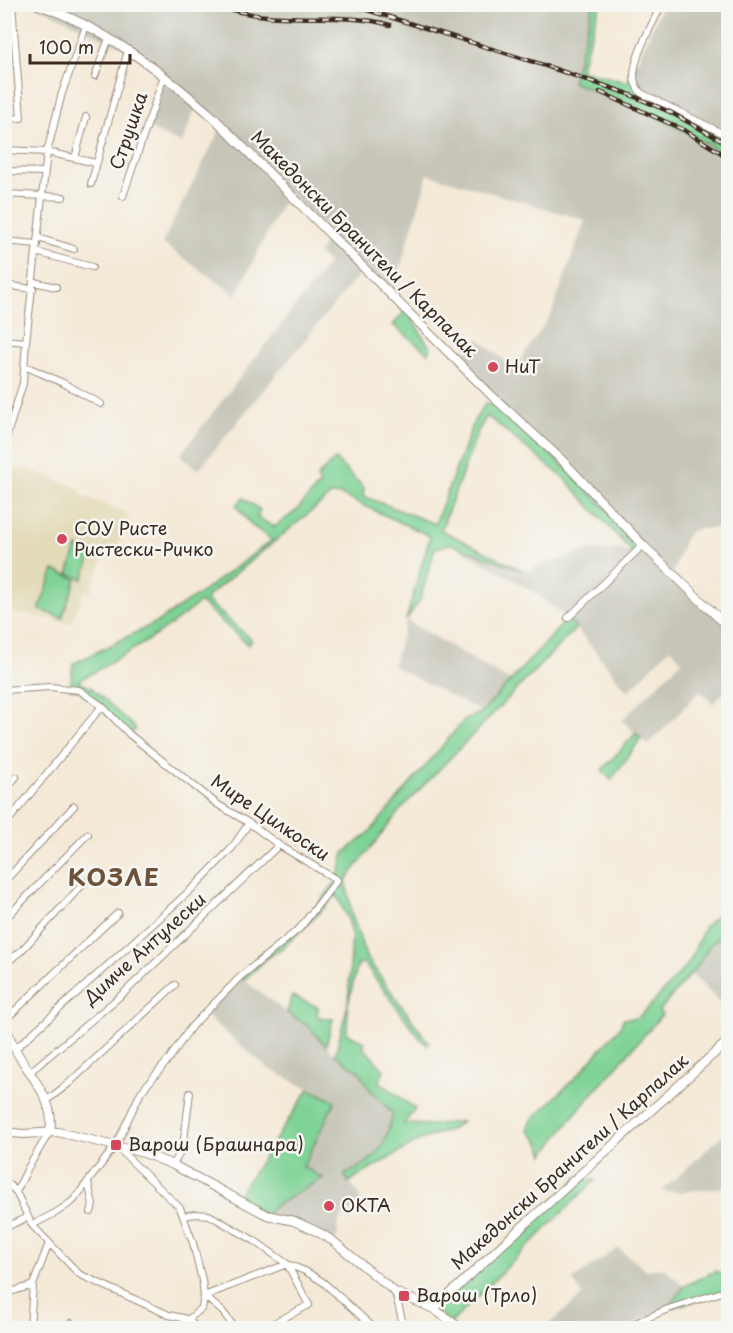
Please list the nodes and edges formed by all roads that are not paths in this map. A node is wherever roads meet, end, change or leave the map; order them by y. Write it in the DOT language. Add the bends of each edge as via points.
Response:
graph roads {
  1 [pos="12,4"];
  2 [pos="35,4"];
  3 [pos="662,4"];
  4 [pos="86,26"];
  5 [pos="109,38"];
  6 [pos="128,50"];
  7 [pos="95,76"];
  8 [pos="164,76"];
  9 [pos="86,117"];
  10 [pos="4,119"];
  11 [pos="729,136"];
  12 [pos="4,150"];
  13 [pos="47,152"];
  14 [pos="75,158"];
  15 [pos="96,163"];
  16 [pos="4,171"];
  17 [pos="44,172"];
  18 [pos="91,184"];
  19 [pos="4,194"];
  20 [pos="42,195"];
  21 [pos="123,196"];
  22 [pos="63,197"];
  23 [pos="4,241"];
  24 [pos="37,241"];
  25 [pos="74,249"];
  26 [pos="36,252"];
  27 [pos="92,267"];
  28 [pos="4,285"];
  29 [pos="33,286"];
  30 [pos="56,287"];
  31 [pos="4,340"];
  32 [pos="26,342"];
  33 [pos="25,366"];
  34 [pos="101,404"];
  35 [pos="4,445"];
  36 [pos="642,545"];
  37 [pos="568,618"];
  38 [pos="729,627"];
  39 [pos="4,690"];
  40 [pos="102,706"];
  41 [pos="16,777"];
  42 [pos="4,792"];
  43 [pos="74,806"];
  44 [pos="249,823"];
  45 [pos="4,826"];
  46 [pos="88,834"];
  47 [pos="279,845"];
  48 [pos="4,882"];
  49 [pos="85,882"];
  50 [pos="118,913"];
  51 [pos="4,920"];
  52 [pos="4,965"];
  53 [pos="175,985"];
  54 [pos="4,1022"];
  55 [pos="729,1041"];
  56 [pos="15,1049"];
  57 [pos="30,1072"];
  58 [pos="190,1093"];
  59 [pos="46,1101"];
  60 [pos="50,1131"];
  61 [pos="4,1132"];
  62 [pos="116,1145"];
  63 [pos="172,1165"];
  64 [pos="4,1179"];
  65 [pos="88,1182"];
  66 [pos="16,1192"];
  67 [pos="91,1212"];
  68 [pos="183,1216"];
  69 [pos="28,1217"];
  70 [pos="32,1225"];
  71 [pos="4,1228"];
  72 [pos="49,1243"];
  73 [pos="287,1264"];
  74 [pos="33,1284"];
  75 [pos="395,1292"];
  76 [pos="719,1293"];
  77 [pos="4,1294"];
  78 [pos="204,1296"];
  79 [pos="434,1309"];
  80 [pos="187,1319"];
  81 [pos="71,1323"];
  82 [pos="30,1329"];
  83 [pos="63,1329"];
  84 [pos="178,1329"];
  85 [pos="197,1329"];
  86 [pos="235,1329"];
  87 [pos="264,1329"];
  88 [pos="374,1329"];
  89 [pos="404,1329"];
  90 [pos="460,1329"];
  91 [pos="624,1329"];
  1 -- 10 [label="street" via="21,118"];
  2 -- 4 [label="main road, Македонски Бранители / Карпалак"];
  3 -- 11 [label="street" via="636,64 636,87"];
  4 -- 5 [label="main road, Македонски Бранители / Карпалак"];
  4 -- 13 [label="street" via="62,93"];
  5 -- 6 [label="main road, Македонски Бранители / Карпалак"];
  5 -- 7 [label="street"];
  6 -- 8 [label="main road, Македонски Бранители / Карпалак"];
  6 -- 15 [label="street, Струшка"];
  8 -- 21 [label="street, Струшка"];
  8 -- 36 [label="main road, Македонски Бранители / Карпалак" via="230,133"];
  9 -- 14 [label="street"];
  12 -- 13 [label="street, Струшка"];
  13 -- 14 [label="street, Струшка"];
  13 -- 17 [label="street"];
  14 -- 15 [label="street, Струшка"];
  15 -- 18 [label="street, Струшка"];
  16 -- 17 [label="street"];
  17 -- 20 [label="street"];
  19 -- 20 [label="street"];
  20 -- 22 [label="street"];
  20 -- 24 [label="street"];
  23 -- 24 [label="street"];
  24 -- 25 [label="street"];
  24 -- 26 [label="street"];
  26 -- 27 [label="street"];
  26 -- 29 [label="street"];
  28 -- 29 [label="street"];
  29 -- 30 [label="street"];
  29 -- 32 [label="street"];
  31 -- 32 [label="street"];
  32 -- 33 [label="street"];
  33 -- 34 [label="street"];
  33 -- 35 [label="street" via="24,383"];
  36 -- 37 [label="street"];
  36 -- 38 [label="main road, Македонски Бранители / Карпалак"];
  39 -- 40 [label="street, Мире Цилкоски" via="79,690"];
  40 -- 44 [label="street, Мире Цилкоски" via="130,735 217,804"];
  40 -- 45 [label="street"];
  41 -- 42 [label="street"];
  43 -- 48 [label="street"];
  44 -- 47 [label="street, Мире Цилкоски"];
  44 -- 56 [label="street, Димче Антулески" via="232,848 195,886"];
  46 -- 51 [label="street"];
  47 -- 57 [label="street, Димче Антулески" via="125,992"];
  47 -- 62 [label="street, Мире Цилкоски" via="337,880 300,928 240,977 191,1028 141,1092"];
  49 -- 52 [label="street"];
  50 -- 54 [label="street"];
  53 -- 59 [label="street"];
  54 -- 56 [label="main road"];
  55 -- 79 [label="main road, Македонски Бранители / Карпалак"];
  56 -- 57 [label="main road"];
  57 -- 59 [label="main road"];
  58 -- 63 [label="street" via="183,1147"];
  59 -- 60 [label="main road"];
  60 -- 61 [label="main road"];
  60 -- 62 [label="main road"];
  60 -- 66 [label="street"];
  62 -- 63 [label="main road"];
  62 -- 65 [label="street, Мире Цилкоски"];
  62 -- 68 [label="street" via="169,1196"];
  63 -- 75 [label="main road" via="267,1215 318,1232"];
  64 -- 66 [label="street"];
  65 -- 67 [label="street"];
  65 -- 70 [label="street, Мире Цилкоски" via="74,1201"];
  66 -- 69 [label="street"];
  68 -- 73 [label="street" via="209,1215"];
  68 -- 78 [label="street"];
  69 -- 70 [label="street"];
  69 -- 71 [label="street"];
  70 -- 72 [label="street"];
  72 -- 74 [label="street"];
  72 -- 80 [label="street" via="79,1274"];
  73 -- 78 [label="street"];
  73 -- 87 [label="street" via="309,1305"];
  73 -- 88 [label="street" via="323,1282"];
  74 -- 77 [label="street"];
  74 -- 82 [label="street"];
  75 -- 79 [label="main road"];
  75 -- 89 [label="street"];
  76 -- 91 [label="street" via="668,1309"];
  78 -- 80 [label="street" via="202,1308"];
  78 -- 86 [label="street"];
  79 -- 90 [label="main road"];
  80 -- 84 [label="street"];
  80 -- 85 [label="street"];
  81 -- 83 [label="street"];
}
